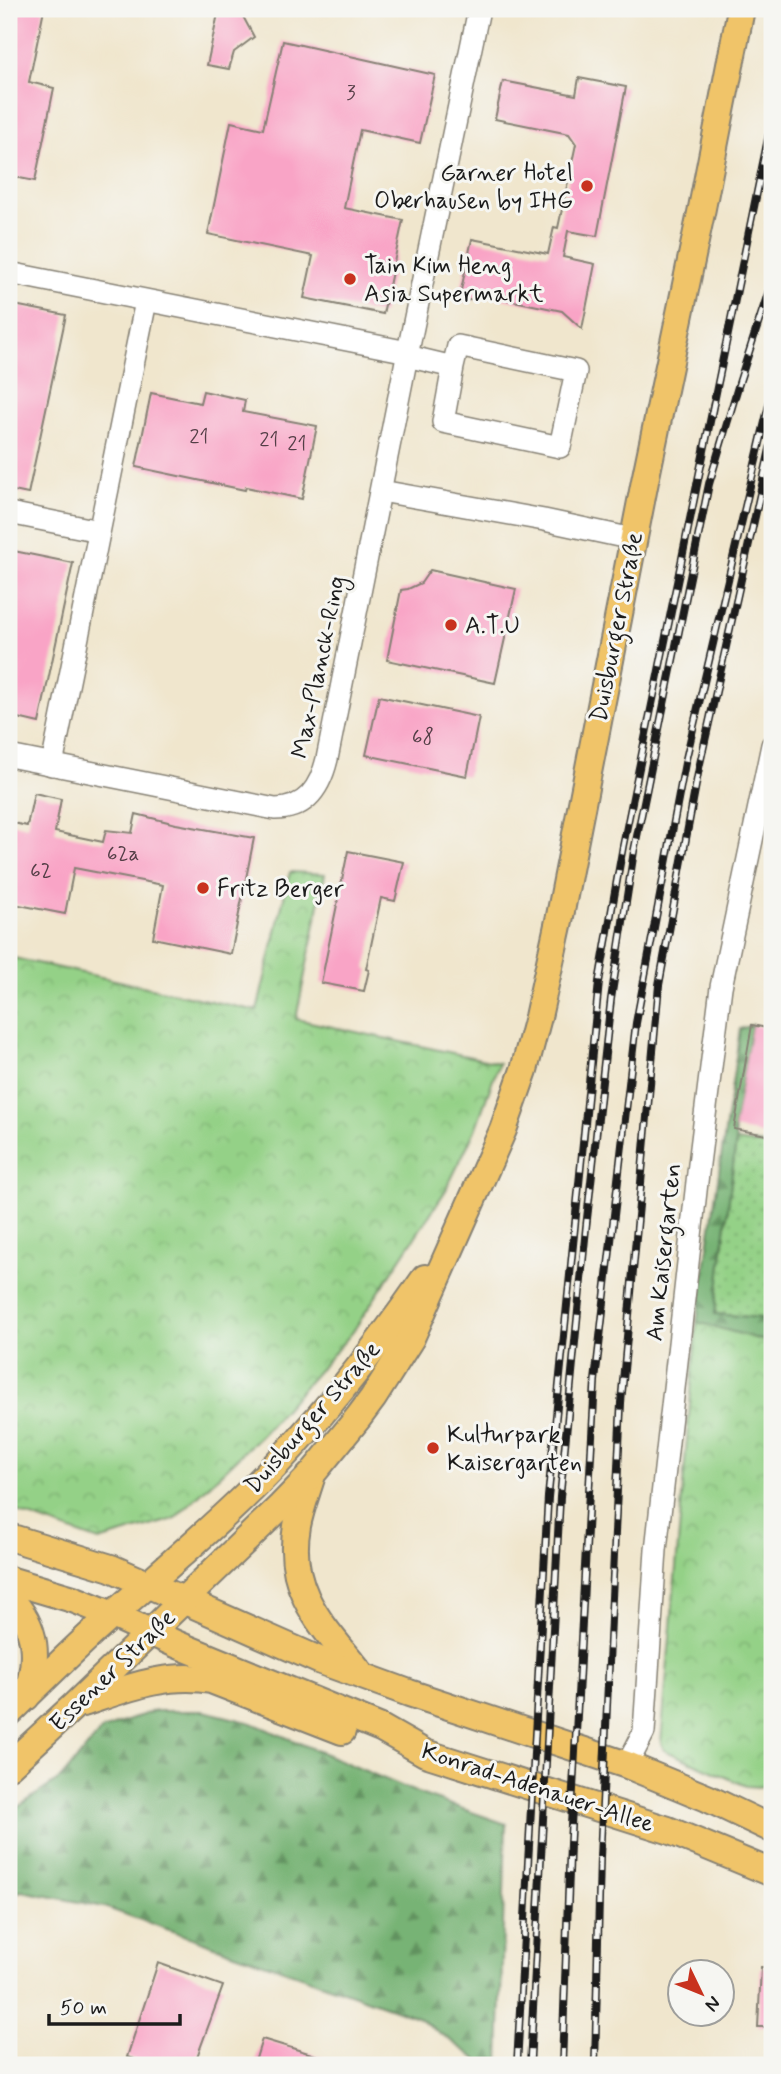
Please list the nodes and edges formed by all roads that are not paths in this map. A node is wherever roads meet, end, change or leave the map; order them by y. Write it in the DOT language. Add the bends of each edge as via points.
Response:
graph roads {
  1 [pos="479,9"];
  2 [pos="741,9"];
  3 [pos="9,273"];
  4 [pos="146,301"];
  5 [pos="407,354"];
  6 [pos="453,367"];
  7 [pos="381,491"];
  8 [pos="9,513"];
  9 [pos="99,531"];
  10 [pos="633,539"];
  11 [pos="772,745"];
  12 [pos="9,756"];
  13 [pos="52,765"];
  14 [pos="456,1234"];
  15 [pos="312,1474"];
  16 [pos="9,1537"];
  17 [pos="9,1580"];
  18 [pos="149,1584"];
  19 [pos="9,1598"];
  20 [pos="184,1601"];
  21 [pos="113,1615"];
  22 [pos="151,1632"];
  23 [pos="362,1675"];
  24 [pos="76,1704"];
  25 [pos="18,1705"];
  26 [pos="425,1753"];
  27 [pos="627,1765"];
  28 [pos="9,1766"];
  29 [pos="772,1829"];
  30 [pos="772,1873"];
  1 -- 5 [label="street, Max-Planck-Ring"];
  2 -- 10 [label="main road, Duisburger Straße"];
  3 -- 4 [label="street"];
  4 -- 5 [label="street"];
  4 -- 9 [label="street"];
  5 -- 6 [label="street"];
  5 -- 7 [label="street, Max-Planck-Ring"];
  6 -- 6 [label="street" via="443,422 560,447 576,371 458,346"];
  7 -- 10 [label="street"];
  7 -- 13 [label="street, Max-Planck-Ring" via="326,766 308,799 275,809"];
  8 -- 9 [label="street"];
  9 -- 13 [label="street"];
  10 -- 14 [label="main road, Duisburger Straße" via="532,1043 503,1130"];
  11 -- 27 [label="street, Am Kaisergarten" via="721,987 656,1550 644,1732"];
  12 -- 13 [label="street, Max-Planck-Ring"];
  14 -- 15 [label="main road, Duisburger Straße" via="421,1318 393,1368"];
  14 -- 18 [label="main road, Duisburger Straße" via="400,1315 293,1446"];
  15 -- 20 [label="main road, Duisburger Straße"];
  15 -- 23 [label="main road" via="297,1528 300,1581 314,1615"];
  16 -- 18 [label="main road, Konrad-Adenauer-Allee"];
  17 -- 21 [label="main road, Konrad-Adenauer-Allee"];
  18 -- 20 [label="main road, Konrad-Adenauer-Allee"];
  18 -- 21 [label="main road, Essener Straße"];
  19 -- 25 [label="main road" via="27,1620 35,1655 32,1680"];
  20 -- 22 [label="main road, Essener Straße"];
  20 -- 23 [label="main road, Konrad-Adenauer-Allee"];
  21 -- 22 [label="main road, Konrad-Adenauer-Allee"];
  21 -- 25 [label="main road, Essener Straße"];
  22 -- 24 [label="main road, Essener Straße"];
  22 -- 26 [label="main road, Konrad-Adenauer-Allee" via="381,1728"];
  23 -- 27 [label="main road, Konrad-Adenauer-Allee"];
  24 -- 26 [label="main road" via="155,1680 191,1677 211,1680 373,1743"];
  24 -- 28 [label="main road, Essener Straße"];
  26 -- 30 [label="main road, Konrad-Adenauer-Allee" via="668,1830"];
  27 -- 29 [label="main road, Konrad-Adenauer-Allee"];
}
